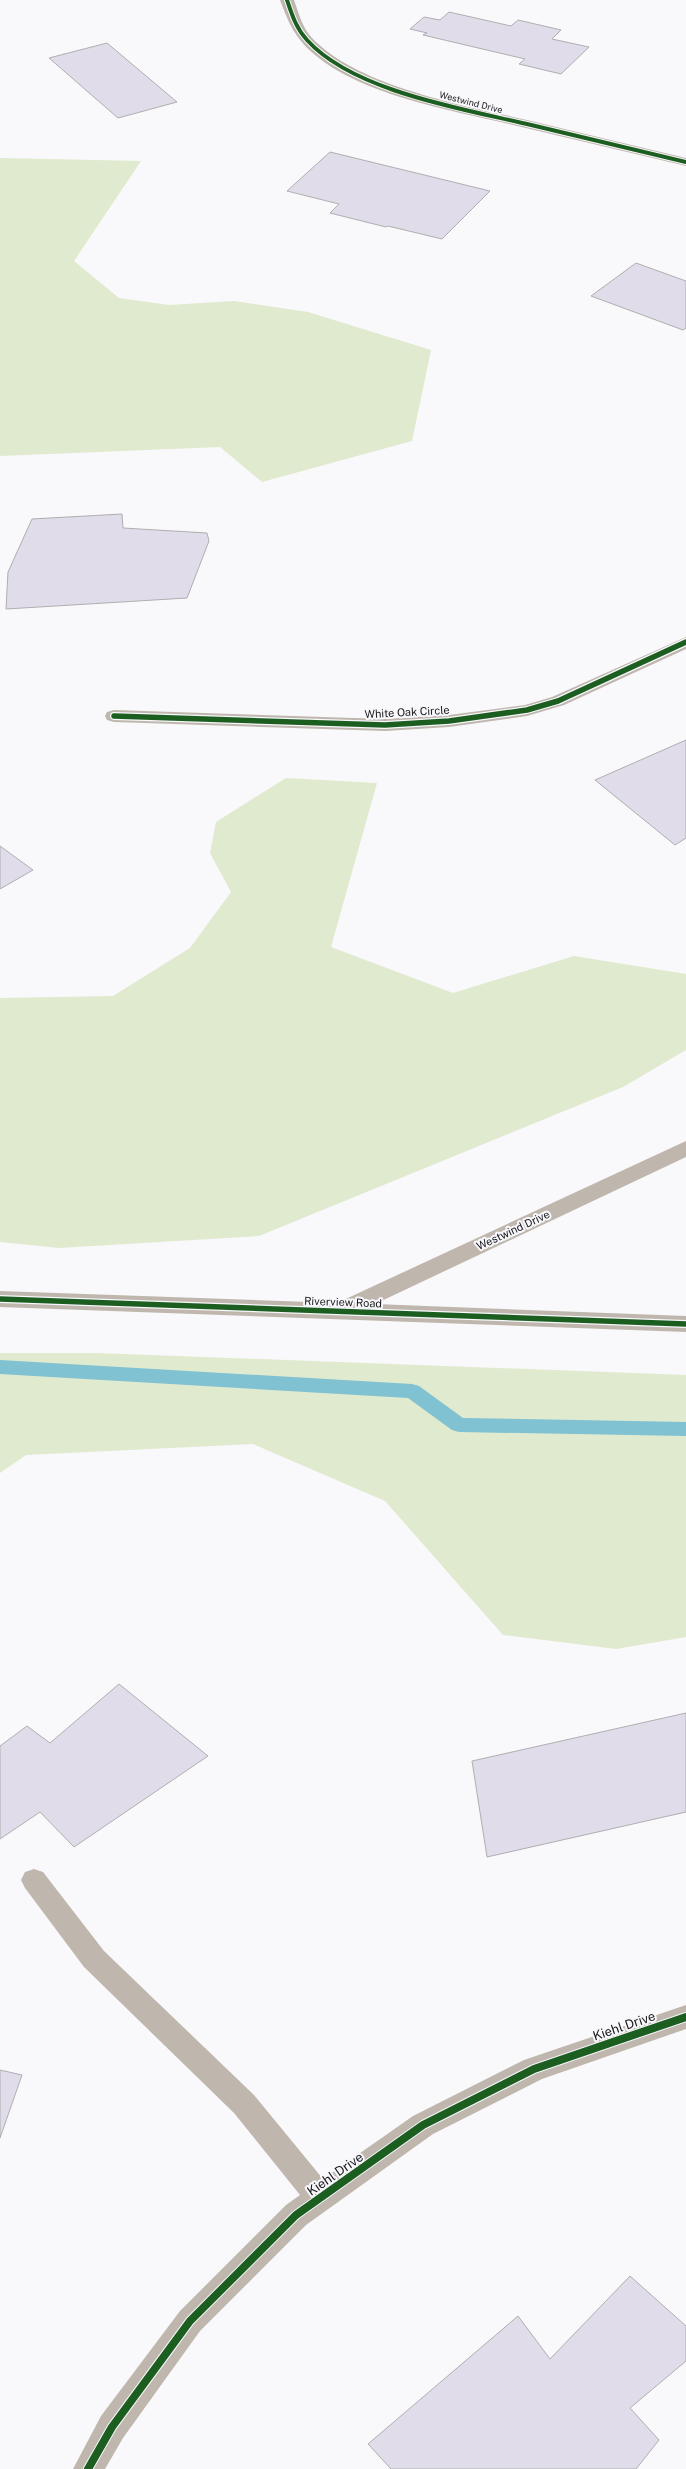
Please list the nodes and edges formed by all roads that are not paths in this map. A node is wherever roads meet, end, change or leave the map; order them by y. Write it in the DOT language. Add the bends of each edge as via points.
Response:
graph roads {
  1 [pos="287,0"];
  2 [pos="686,162"];
  3 [pos="686,642"];
  4 [pos="114,716"];
  5 [pos="686,1148"];
  6 [pos="0,1299"];
  7 [pos="340,1312"];
  8 [pos="686,1324"];
  9 [pos="34,1880"];
  10 [pos="686,2017"];
  11 [pos="320,2197"];
  12 [pos="88,2469"];
  1 -- 2 [label="street, Westwind Drive" via="296,26 309,42 338,63 399,91 441,104"];
  3 -- 4 [label="street, White Oak Circle" via="558,701 527,710 449,721 377,725"];
  5 -- 7 [label="street, Westwind Drive"];
  6 -- 7 [label="street, Riverview Road"];
  7 -- 8 [label="street, Riverview Road"];
  9 -- 11 [label="street" via="94,1959 244,2104"];
  10 -- 11 [label="street, Kiehl Drive" via="534,2069 423,2125"];
  11 -- 12 [label="street, Kiehl Drive" via="296,2215 190,2321 112,2427"];
}
